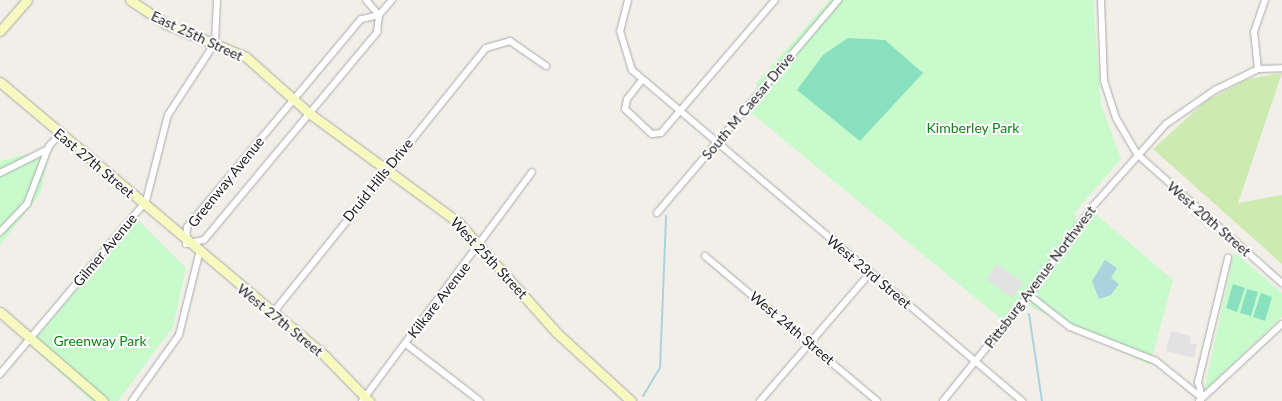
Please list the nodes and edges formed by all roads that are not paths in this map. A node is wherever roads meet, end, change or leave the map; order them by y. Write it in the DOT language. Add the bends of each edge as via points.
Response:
graph roads {
  1 [pos="27,0"];
  2 [pos="130,0"];
  3 [pos="218,0"];
  4 [pos="366,0"];
  5 [pos="392,0"];
  6 [pos="628,0"];
  7 [pos="775,0"];
  8 [pos="838,0"];
  9 [pos="1101,0"];
  10 [pos="1265,0"];
  11 [pos="379,15"];
  12 [pos="0,31"];
  13 [pos="215,43"];
  14 [pos="546,66"];
  15 [pos="1282,68"];
  16 [pos="1258,69"];
  17 [pos="642,80"];
  18 [pos="0,82"];
  19 [pos="294,99"];
  20 [pos="680,112"];
  21 [pos="309,113"];
  22 [pos="60,134"];
  23 [pos="717,143"];
  24 [pos="48,149"];
  25 [pos="1137,154"];
  26 [pos="388,167"];
  27 [pos="532,172"];
  28 [pos="0,173"];
  29 [pos="144,205"];
  30 [pos="657,212"];
  31 [pos="0,232"];
  32 [pos="186,244"];
  33 [pos="481,246"];
  34 [pos="199,254"];
  35 [pos="705,256"];
  36 [pos="1228,258"];
  37 [pos="870,272"];
  38 [pos="1282,283"];
  39 [pos="1029,296"];
  40 [pos="0,312"];
  41 [pos="272,314"];
  42 [pos="1282,324"];
  43 [pos="31,339"];
  44 [pos="810,343"];
  45 [pos="406,344"];
  46 [pos="976,362"];
  47 [pos="0,374"];
  48 [pos="1201,399"];
  49 [pos="366,400"];
  50 [pos="103,401"];
  51 [pos="132,401"];
  52 [pos="480,401"];
  53 [pos="631,401"];
  54 [pos="760,401"];
  55 [pos="877,401"];
  56 [pos="943,401"];
  57 [pos="1022,401"];
  1 -- 12 [label="street"];
  2 -- 13 [label="street, East 25th Street" via="166,24"];
  3 -- 13 [label="street, Gilmer Avenue"];
  4 -- 11 [label="street"];
  5 -- 11 [label="street, Greenway Avenue"];
  6 -- 17 [label="street, West 23rd Street" via="620,31 624,56"];
  7 -- 20 [label="street"];
  8 -- 23 [label="street, South M Caesar Drive"];
  9 -- 25 [label="street, West 20th Street" via="1104,81 1116,118"];
  10 -- 16 [label="street" via="1254,32"];
  11 -- 19 [label="street, Greenway Avenue" via="361,19"];
  11 -- 21 [label="street, Greenway Avenue" via="377,32"];
  13 -- 19 [label="street, East 25th Street" via="246,57"];
  13 -- 29 [label="street, Gilmer Avenue" via="168,115"];
  14 -- 26 [label="street, Druid Hills Drive" via="510,40 486,48"];
  15 -- 16 [label="street"];
  16 -- 25 [label="street, Pittsburg Avenue Northwest" via="1196,100"];
  17 -- 20 [label="street, West 23rd Street"];
  17 -- 20 [label="street" via="627,99 629,117 652,134 661,133"];
  18 -- 22 [label="street, East 27th Street"];
  19 -- 21 [label="street, East 25th Street"];
  19 -- 32 [label="street, Greenway Avenue" via="188,227"];
  20 -- 23 [label="street, West 23rd Street"];
  21 -- 26 [label="street, West 25th Street"];
  21 -- 32 [label="street, Greenway Avenue" via="204,240"];
  22 -- 24 [label="street"];
  22 -- 29 [label="street, East 27th Street"];
  23 -- 30 [label="street, South M Caesar Drive"];
  23 -- 37 [label="street, West 23rd Street"];
  24 -- 28 [label="street"];
  24 -- 31 [label="street" via="27,204"];
  25 -- 38 [label="street, West 20th Street"];
  25 -- 39 [label="street, Pittsburg Avenue Northwest"];
  26 -- 33 [label="street, West 25th Street"];
  26 -- 41 [label="street, Druid Hills Drive"];
  27 -- 33 [label="street, Kilkare Avenue"];
  29 -- 32 [label="street, East 27th Street"];
  29 -- 43 [label="street, Gilmer Avenue"];
  32 -- 34 [label="street, West 27th Street"];
  33 -- 45 [label="street, Kilkare Avenue"];
  33 -- 53 [label="street, West 25th Street" via="556,332"];
  34 -- 41 [label="street, West 27th Street"];
  34 -- 51 [label="street" via="179,335"];
  35 -- 44 [label="street, West 24th Street"];
  36 -- 48 [label="street" via="1198,382"];
  37 -- 44 [label="street"];
  37 -- 46 [label="street, West 23rd Street"];
  39 -- 46 [label="street, Pittsburg Avenue Northwest"];
  39 -- 48 [label="street" via="1070,327 1163,364"];
  40 -- 43 [label="street"];
  41 -- 49 [label="street, West 27th Street"];
  42 -- 48 [label="street"];
  43 -- 47 [label="street, Gilmer Avenue"];
  43 -- 50 [label="street"];
  44 -- 54 [label="street"];
  44 -- 55 [label="street, West 24th Street"];
  45 -- 49 [label="street, Kilkare Avenue"];
  45 -- 52 [label="street"];
  46 -- 56 [label="street, Pittsburg Avenue Northwest"];
  46 -- 57 [label="street, West 23rd Street"];
}
